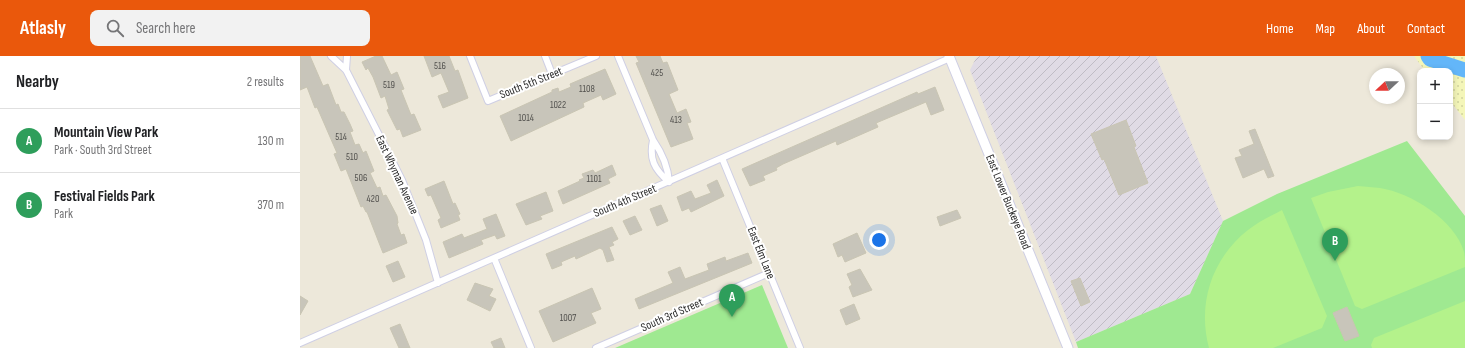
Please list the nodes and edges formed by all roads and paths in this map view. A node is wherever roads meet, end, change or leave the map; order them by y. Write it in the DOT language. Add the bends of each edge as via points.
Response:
graph roads {
  1 [pos="331,56"];
  2 [pos="347,56"];
  3 [pos="470,56"];
  4 [pos="545,56"];
  5 [pos="596,56"];
  6 [pos="618,56"];
  7 [pos="950,57"];
  8 [pos="346,70"];
  9 [pos="552,74"];
  10 [pos="653,140"];
  11 [pos="722,158"];
  12 [pos="668,182"];
  13 [pos="494,258"];
  14 [pos="769,273"];
  15 [pos="438,283"];
  16 [pos="300,343"];
  17 [pos="531,348"];
  18 [pos="596,348"];
  19 [pos="800,348"];
  20 [pos="1068,348"];
  1 -- 8 [label="street, East Whyman Avenue"];
  2 -- 8 [label="street"];
  3 -- 9 [label="street, South 5th Street" via="488,100"];
  4 -- 9 [label="street"];
  5 -- 9 [label="street, South 5th Street"];
  6 -- 10 [label="street"];
  7 -- 11 [label="street, South 4th Street"];
  7 -- 20 [label="main road, East Lower Buckeye Road"];
  8 -- 15 [label="street, East Whyman Avenue" via="402,180 426,240"];
  10 -- 12 [label="street" via="660,149 668,170"];
  10 -- 12 [label="street" via="650,153 658,172"];
  11 -- 12 [label="street, South 4th Street"];
  11 -- 14 [label="street, East Elm Lane"];
  12 -- 13 [label="street, South 4th Street"];
  13 -- 15 [label="street, South 4th Street"];
  13 -- 17 [label="street"];
  14 -- 18 [label="street, South 3rd Street"];
  14 -- 19 [label="street, East Elm Lane"];
  15 -- 16 [label="street, South 4th Street"];
}
